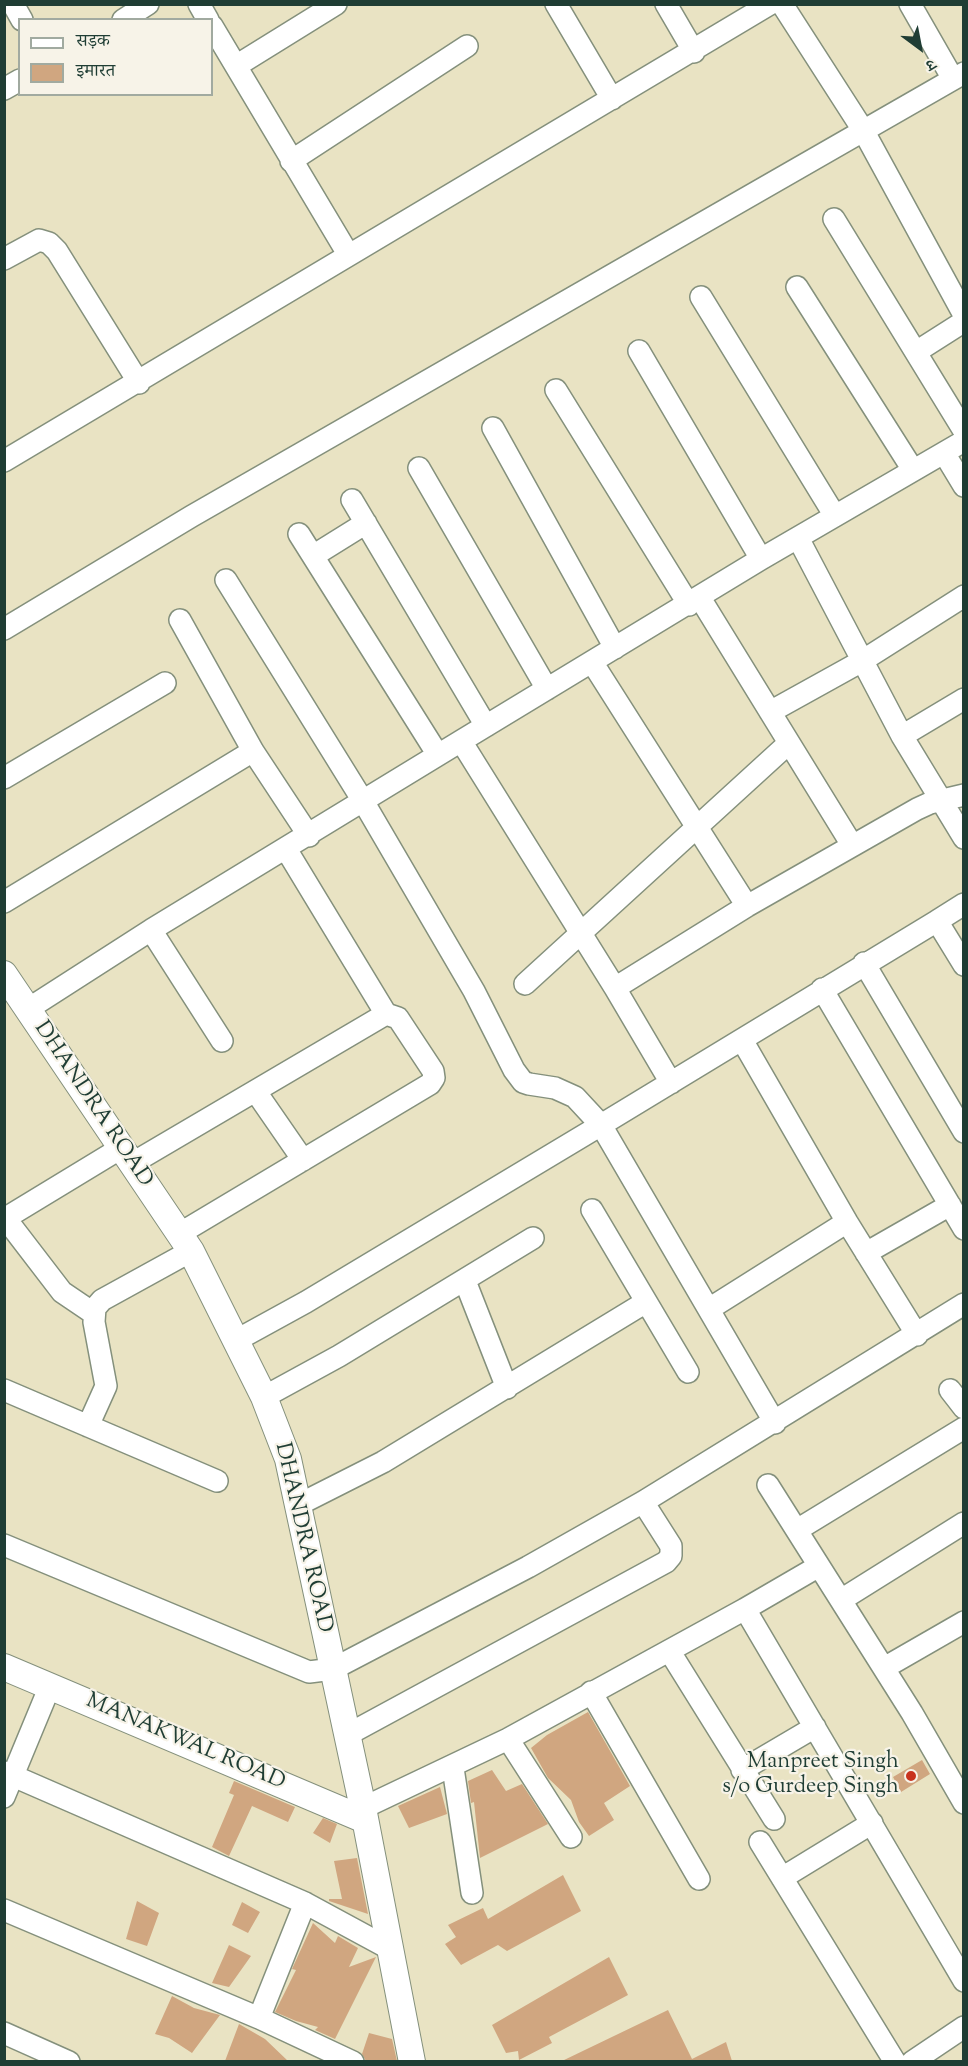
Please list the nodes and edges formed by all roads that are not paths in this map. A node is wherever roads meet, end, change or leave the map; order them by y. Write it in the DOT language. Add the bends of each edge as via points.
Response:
graph roads {
  1 [pos="13,4"];
  2 [pos="148,4"];
  3 [pos="199,4"];
  4 [pos="336,4"];
  5 [pos="556,4"];
  6 [pos="666,4"];
  7 [pos="770,4"];
  8 [pos="782,4"];
  9 [pos="910,4"];
  10 [pos="21,18"];
  11 [pos="126,18"];
  12 [pos="207,18"];
  13 [pos="213,28"];
  14 [pos="467,46"];
  15 [pos="694,52"];
  16 [pos="236,66"];
  17 [pos="958,76"];
  18 [pos="18,81"];
  19 [pos="4,89"];
  20 [pos="612,99"];
  21 [pos="863,130"];
  22 [pos="291,161"];
  23 [pos="834,219"];
  24 [pos="348,254"];
  25 [pos="4,259"];
  26 [pos="797,288"];
  27 [pos="701,297"];
  28 [pos="963,317"];
  29 [pos="639,351"];
  30 [pos="916,352"];
  31 [pos="139,383"];
  32 [pos="556,390"];
  33 [pos="493,428"];
  34 [pos="963,431"];
  35 [pos="963,441"];
  36 [pos="944,453"];
  37 [pos="4,461"];
  38 [pos="419,468"];
  39 [pos="913,470"];
  40 [pos="963,486"];
  41 [pos="352,500"];
  42 [pos="835,516"];
  43 [pos="366,523"];
  44 [pos="299,534"];
  45 [pos="798,538"];
  46 [pos="313,556"];
  47 [pos="761,559"];
  48 [pos="226,580"];
  49 [pos="963,596"];
  50 [pos="695,601"];
  51 [pos="180,620"];
  52 [pos="4,629"];
  53 [pos="615,648"];
  54 [pos="862,661"];
  55 [pos="592,662"];
  56 [pos="165,683"];
  57 [pos="547,689"];
  58 [pos="963,699"];
  59 [pos="770,712"];
  60 [pos="486,726"];
  61 [pos="902,736"];
  62 [pos="461,741"];
  63 [pos="789,742"];
  64 [pos="253,751"];
  65 [pos="438,755"];
  66 [pos="4,778"];
  67 [pos="963,795"];
  68 [pos="940,800"];
  69 [pos="363,801"];
  70 [pos="696,828"];
  71 [pos="309,836"];
  72 [pos="963,838"];
  73 [pos="852,845"];
  74 [pos="286,849"];
  75 [pos="4,902"];
  76 [pos="963,904"];
  77 [pos="747,906"];
  78 [pos="937,921"];
  79 [pos="152,930"];
  80 [pos="580,935"];
  81 [pos="864,963"];
  82 [pos="963,965"];
  83 [pos="4,974"];
  84 [pos="525,984"];
  85 [pos="615,988"];
  86 [pos="822,989"];
  87 [pos="28,1009"];
  88 [pos="386,1014"];
  89 [pos="742,1040"];
  90 [pos="222,1041"];
  91 [pos="671,1083"];
  92 [pos="256,1092"];
  93 [pos="601,1125"];
  94 [pos="963,1132"];
  95 [pos="126,1156"];
  96 [pos="303,1161"];
  97 [pos="950,1205"];
  98 [pos="592,1210"];
  99 [pos="5,1219"];
  100 [pos="847,1221"];
  101 [pos="963,1229"];
  102 [pos="533,1238"];
  103 [pos="185,1243"];
  104 [pos="866,1253"];
  105 [pos="465,1281"];
  106 [pos="646,1302"];
  107 [pos="963,1304"];
  108 [pos="709,1309"];
  109 [pos="93,1313"];
  110 [pos="917,1335"];
  111 [pos="235,1341"];
  112 [pos="688,1372"];
  113 [pos="507,1388"];
  114 [pos="4,1390"];
  115 [pos="950,1390"];
  116 [pos="264,1397"];
  117 [pos="963,1408"];
  118 [pos="775,1423"];
  119 [pos="88,1426"];
  120 [pos="963,1428"];
  121 [pos="217,1482"];
  122 [pos="768,1485"];
  123 [pos="643,1502"];
  124 [pos="298,1505"];
  125 [pos="963,1523"];
  126 [pos="797,1530"];
  127 [pos="4,1545"];
  128 [pos="819,1566"];
  129 [pos="841,1600"];
  130 [pos="745,1609"];
  131 [pos="963,1622"];
  132 [pos="670,1653"];
  133 [pos="4,1666"];
  134 [pos="884,1668"];
  135 [pos="333,1669"];
  136 [pos="50,1686"];
  137 [pos="591,1692"];
  138 [pos="815,1726"];
  139 [pos="347,1735"];
  140 [pos="508,1739"];
  141 [pos="453,1768"];
  142 [pos="741,1770"];
  143 [pos="9,1774"];
  144 [pos="4,1797"];
  145 [pos="963,1803"];
  146 [pos="364,1814"];
  147 [pos="774,1819"];
  148 [pos="872,1824"];
  149 [pos="571,1837"];
  150 [pos="760,1842"];
  151 [pos="782,1878"];
  152 [pos="699,1879"];
  153 [pos="472,1893"];
  154 [pos="305,1903"];
  155 [pos="4,1910"];
  156 [pos="390,1949"];
  157 [pos="963,1981"];
  158 [pos="259,2018"];
  159 [pos="963,2027"];
  160 [pos="4,2033"];
  161 [pos="69,2061"];
  162 [pos="353,2061"];
  163 [pos="412,2061"];
  164 [pos="894,2061"];
  165 [pos="912,2061"];
  1 -- 10 [label="street"];
  2 -- 11 [label="street"];
  3 -- 12 [label="street"];
  4 -- 16 [label="street"];
  5 -- 20 [label="street"];
  6 -- 15 [label="street"];
  7 -- 15 [label="street"];
  8 -- 21 [label="street"];
  9 -- 17 [label="street"];
  13 -- 16 [label="street"];
  14 -- 22 [label="street"];
  15 -- 20 [label="street"];
  16 -- 22 [label="street"];
  17 -- 21 [label="street"];
  18 -- 19 [label="street"];
  20 -- 24 [label="street"];
  21 -- 28 [label="street"];
  21 -- 52 [label="street" via="192,516"];
  22 -- 24 [label="street"];
  23 -- 30 [label="street"];
  24 -- 31 [label="street"];
  25 -- 31 [label="street" via="39,240 49,243"];
  26 -- 39 [label="street"];
  27 -- 42 [label="street"];
  28 -- 30 [label="street" via="960,324"];
  29 -- 47 [label="street"];
  30 -- 34 [label="street"];
  31 -- 37 [label="street"];
  32 -- 50 [label="street"];
  33 -- 53 [label="street"];
  35 -- 36 [label="street"];
  36 -- 39 [label="street"];
  36 -- 40 [label="street"];
  38 -- 57 [label="street"];
  39 -- 42 [label="street"];
  41 -- 43 [label="street"];
  42 -- 45 [label="street"];
  43 -- 46 [label="street"];
  43 -- 60 [label="street"];
  44 -- 46 [label="street"];
  45 -- 47 [label="street"];
  45 -- 54 [label="street"];
  46 -- 65 [label="street"];
  47 -- 50 [label="street"];
  48 -- 69 [label="street"];
  49 -- 54 [label="street"];
  50 -- 53 [label="street"];
  50 -- 59 [label="street"];
  51 -- 64 [label="street"];
  53 -- 55 [label="street"];
  54 -- 59 [label="street"];
  54 -- 61 [label="street"];
  55 -- 57 [label="street"];
  55 -- 70 [label="street"];
  56 -- 66 [label="street"];
  57 -- 60 [label="street"];
  58 -- 61 [label="street"];
  59 -- 63 [label="street"];
  60 -- 62 [label="street"];
  61 -- 68 [label="street"];
  62 -- 65 [label="street"];
  62 -- 80 [label="street"];
  63 -- 70 [label="street"];
  63 -- 73 [label="street"];
  64 -- 71 [label="street"];
  64 -- 75 [label="street"];
  65 -- 69 [label="street"];
  67 -- 68 [label="street"];
  68 -- 72 [label="street"];
  68 -- 73 [label="street"];
  69 -- 71 [label="street"];
  69 -- 93 [label="street" via="474,991 518,1076 529,1084 567,1092"];
  70 -- 77 [label="street"];
  70 -- 80 [label="street"];
  71 -- 74 [label="street"];
  73 -- 77 [label="street"];
  74 -- 79 [label="street"];
  74 -- 88 [label="street"];
  76 -- 78 [label="street"];
  77 -- 85 [label="street"];
  78 -- 81 [label="street"];
  78 -- 82 [label="street"];
  79 -- 87 [label="street"];
  79 -- 90 [label="street"];
  80 -- 84 [label="street"];
  80 -- 85 [label="street"];
  81 -- 86 [label="street"];
  81 -- 94 [label="street"];
  83 -- 87 [label="street, DHANDRA ROAD"];
  85 -- 91 [label="street"];
  86 -- 89 [label="street"];
  86 -- 97 [label="street"];
  87 -- 95 [label="street, DHANDRA ROAD"];
  88 -- 92 [label="street"];
  88 -- 96 [label="street" via="398,1018 433,1071 433,1081"];
  89 -- 91 [label="street"];
  89 -- 100 [label="street"];
  91 -- 93 [label="street"];
  92 -- 95 [label="street"];
  92 -- 96 [label="street"];
  93 -- 108 [label="street"];
  93 -- 111 [label="street"];
  95 -- 99 [label="street"];
  95 -- 103 [label="street, DHANDRA ROAD"];
  96 -- 103 [label="street"];
  97 -- 101 [label="street"];
  97 -- 104 [label="street"];
  98 -- 106 [label="street"];
  99 -- 109 [label="street" via="62,1292"];
  100 -- 104 [label="street"];
  100 -- 108 [label="street"];
  102 -- 105 [label="street"];
  103 -- 109 [label="street" via="102,1300"];
  103 -- 111 [label="street, DHANDRA ROAD"];
  104 -- 110 [label="street"];
  105 -- 113 [label="street"];
  105 -- 116 [label="street"];
  106 -- 112 [label="street"];
  106 -- 113 [label="street"];
  107 -- 110 [label="street"];
  108 -- 118 [label="street"];
  109 -- 119 [label="street" via="106,1386"];
  110 -- 118 [label="street"];
  111 -- 116 [label="street, DHANDRA ROAD"];
  113 -- 124 [label="street" via="383,1462"];
  114 -- 119 [label="street"];
  115 -- 117 [label="street"];
  116 -- 124 [label="street, DHANDRA ROAD" via="288,1459"];
  118 -- 123 [label="street"];
  119 -- 121 [label="street"];
  120 -- 126 [label="street"];
  122 -- 126 [label="street"];
  123 -- 135 [label="street" via="528,1568"];
  123 -- 139 [label="street" via="671,1546 666,1562"];
  124 -- 135 [label="street, DHANDRA ROAD"];
  125 -- 129 [label="street"];
  126 -- 128 [label="street"];
  127 -- 135 [label="street" via="309,1672"];
  128 -- 129 [label="street"];
  128 -- 130 [label="street"];
  129 -- 134 [label="street"];
  130 -- 132 [label="street"];
  130 -- 138 [label="street"];
  131 -- 134 [label="street"];
  132 -- 137 [label="street"];
  132 -- 142 [label="street"];
  133 -- 136 [label="street, MANAKWAL ROAD"];
  134 -- 145 [label="street"];
  135 -- 139 [label="street, DHANDRA ROAD"];
  136 -- 143 [label="street"];
  136 -- 146 [label="street, MANAKWAL ROAD"];
  137 -- 140 [label="street"];
  137 -- 152 [label="street"];
  138 -- 142 [label="street"];
  138 -- 148 [label="street"];
  139 -- 146 [label="street, DHANDRA ROAD"];
  140 -- 141 [label="street"];
  140 -- 149 [label="street"];
  141 -- 146 [label="street"];
  141 -- 153 [label="street"];
  142 -- 147 [label="street"];
  143 -- 144 [label="street"];
  143 -- 154 [label="street"];
  146 -- 156 [label="street, DHANDRA ROAD"];
  148 -- 151 [label="street"];
  148 -- 157 [label="street"];
  150 -- 151 [label="street"];
  151 -- 164 [label="street"];
  154 -- 156 [label="street"];
  154 -- 158 [label="street"];
  155 -- 158 [label="street"];
  156 -- 163 [label="street, DHANDRA ROAD"];
  158 -- 162 [label="street"];
  159 -- 165 [label="street"];
  160 -- 161 [label="street"];
}
